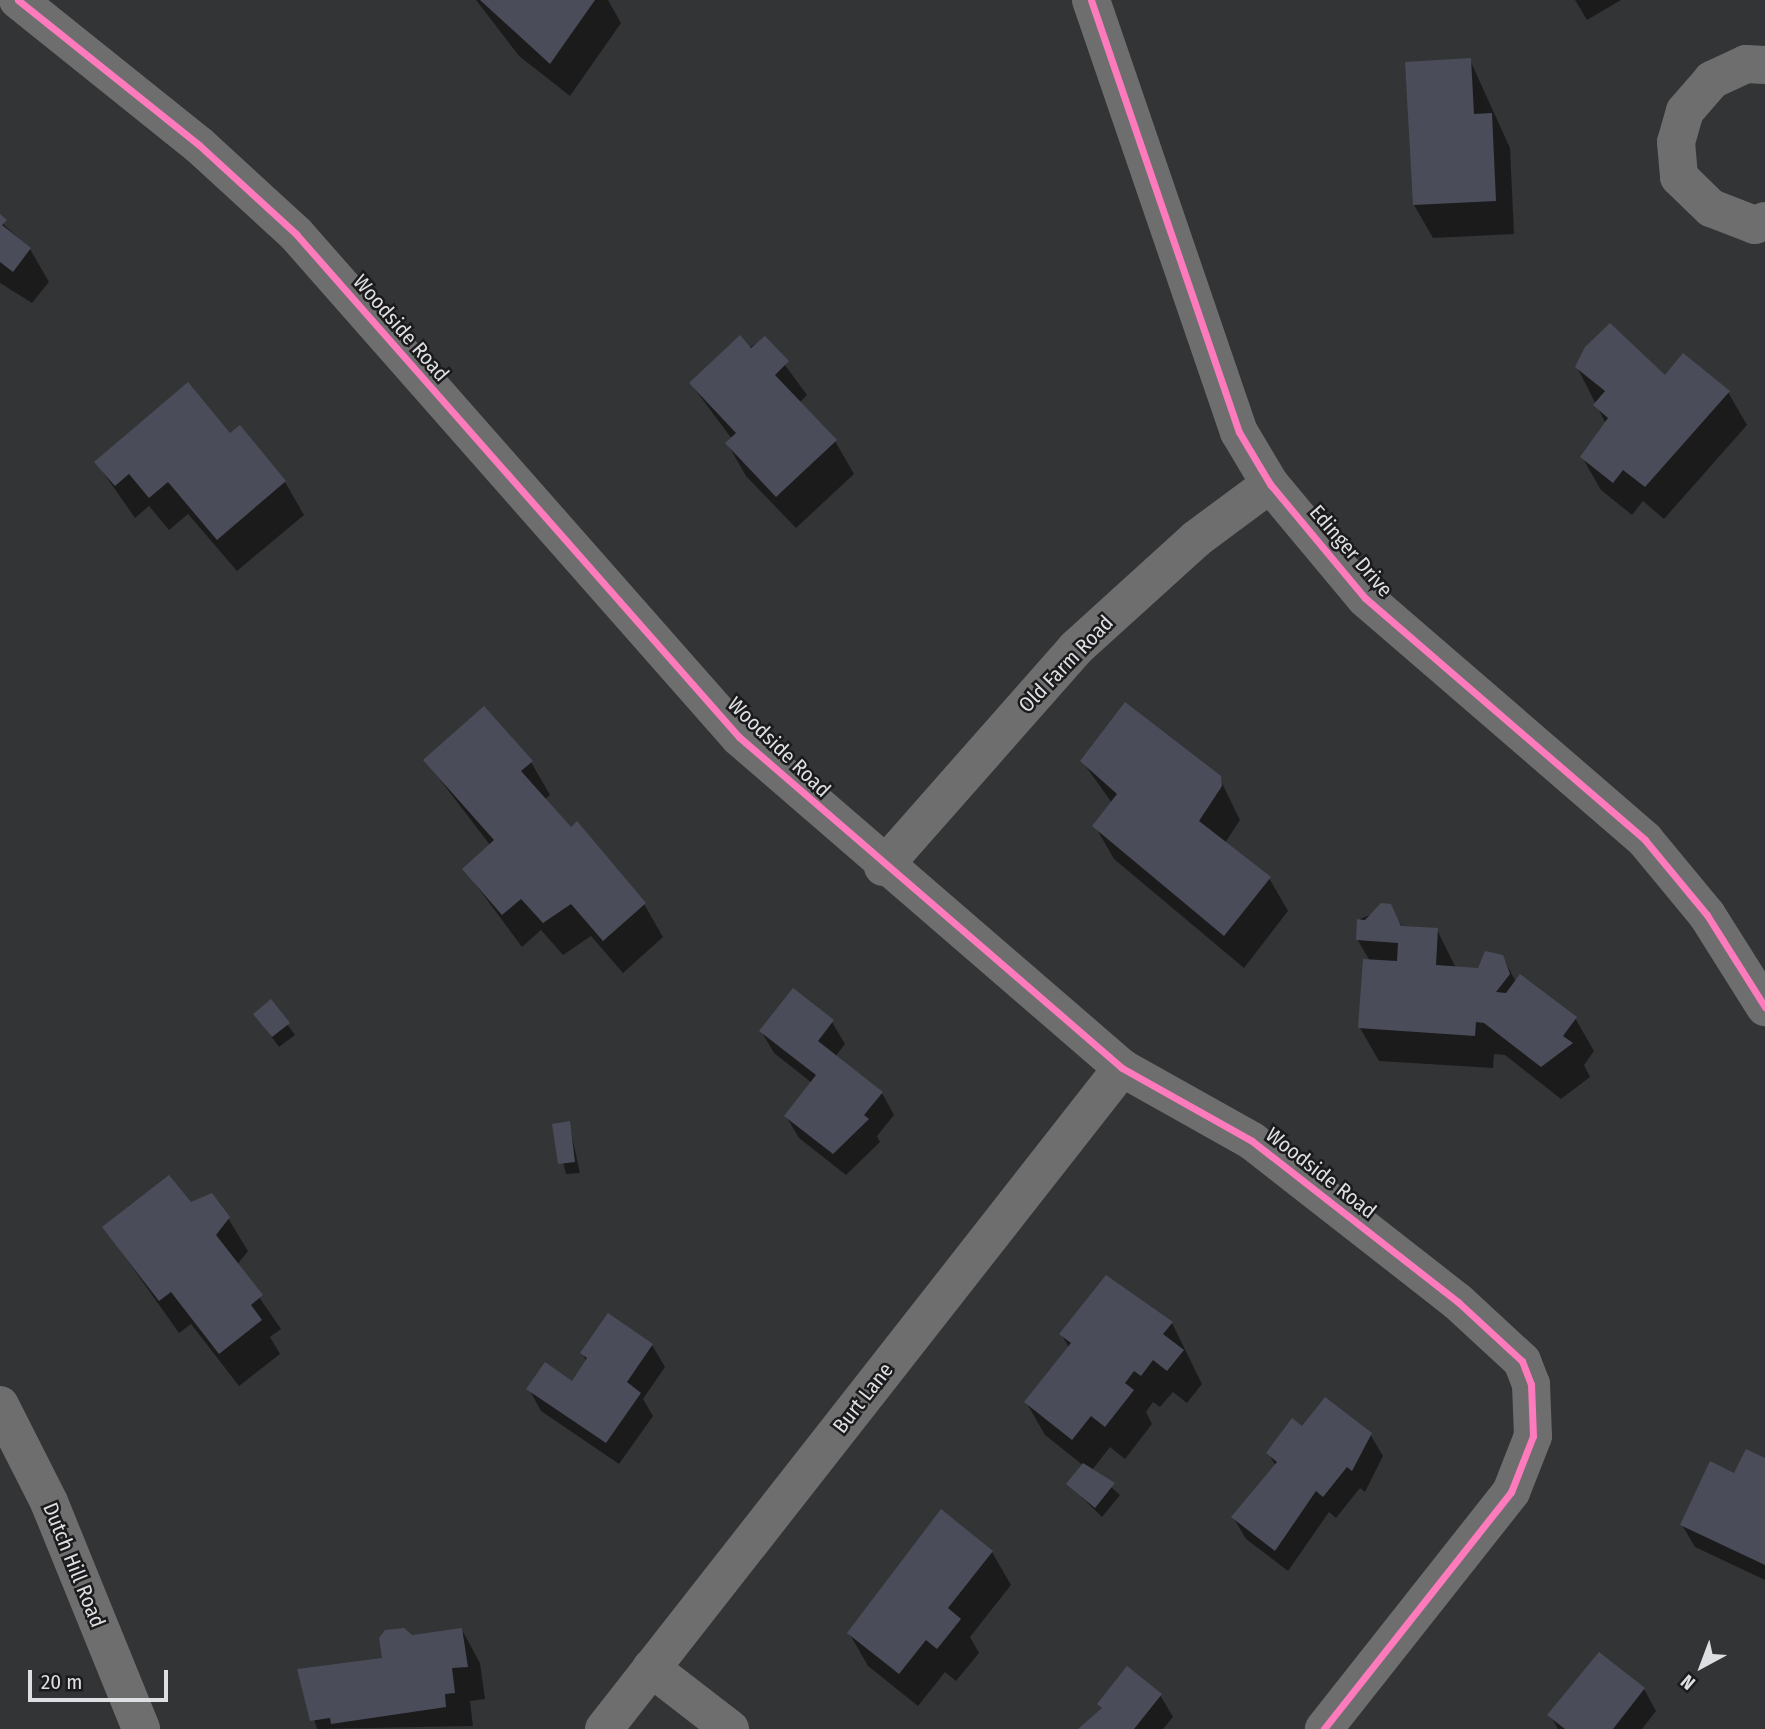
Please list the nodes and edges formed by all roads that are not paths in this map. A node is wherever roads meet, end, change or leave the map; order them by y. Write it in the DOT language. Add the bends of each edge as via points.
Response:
graph roads {
  1 [pos="18,0"];
  2 [pos="1091,0"];
  3 [pos="1765,65"];
  4 [pos="1765,221"];
  5 [pos="1270,484"];
  6 [pos="883,867"];
  7 [pos="1764,1003"];
  8 [pos="1122,1068"];
  9 [pos="0,1405"];
  10 [pos="651,1668"];
  11 [pos="141,1729"];
  12 [pos="604,1729"];
  13 [pos="730,1729"];
  14 [pos="1324,1729"];
  1 -- 6 [label="street, Woodside Road" via="199,145 296,234 739,737"];
  2 -- 5 [label="street, Edinger Drive" via="1239,432"];
  3 -- 4 [label="street" via="1746,64 1712,80 1685,111 1676,142 1679,177 1711,208 1755,225"];
  5 -- 6 [label="street, Old Farm Road" via="1196,539 1076,648"];
  5 -- 7 [label="street, Edinger Drive" via="1365,598 1645,840 1707,915"];
  6 -- 8 [label="street, Woodside Road"];
  8 -- 10 [label="street, Burt Lane"];
  8 -- 14 [label="street, Woodside Road" via="1252,1141 1458,1302 1522,1361 1531,1384 1533,1436 1511,1492"];
  9 -- 11 [label="street, Dutch Hill Road" via="49,1502"];
  10 -- 12 [label="street, Burt Lane"];
  10 -- 13 [label="street"];
}
